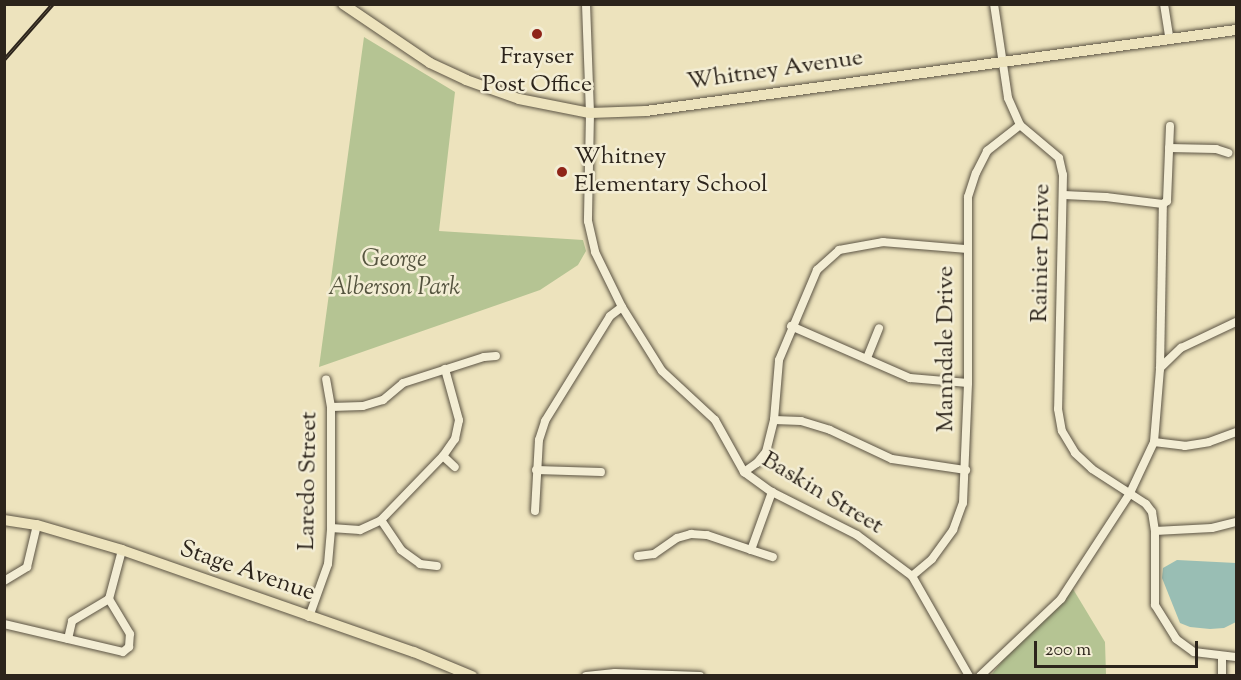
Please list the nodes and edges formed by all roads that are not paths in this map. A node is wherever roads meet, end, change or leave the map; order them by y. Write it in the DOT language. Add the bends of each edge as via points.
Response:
graph roads {
  1 [pos="343,4"];
  2 [pos="586,4"];
  3 [pos="994,4"];
  4 [pos="1164,4"];
  5 [pos="1236,30"];
  6 [pos="1169,37"];
  7 [pos="1001,60"];
  8 [pos="590,113"];
  9 [pos="1020,125"];
  10 [pos="1170,126"];
  11 [pos="1169,148"];
  12 [pos="1228,153"];
  13 [pos="1064,195"];
  14 [pos="1163,204"];
  15 [pos="967,249"];
  16 [pos="622,307"];
  17 [pos="1236,322"];
  18 [pos="791,326"];
  19 [pos="879,328"];
  20 [pos="1161,339"];
  21 [pos="1181,348"];
  22 [pos="496,356"];
  23 [pos="867,358"];
  24 [pos="445,369"];
  25 [pos="1160,369"];
  26 [pos="326,379"];
  27 [pos="968,383"];
  28 [pos="331,407"];
  29 [pos="774,420"];
  30 [pos="1236,432"];
  31 [pos="1154,442"];
  32 [pos="443,456"];
  33 [pos="455,467"];
  34 [pos="536,470"];
  35 [pos="966,470"];
  36 [pos="601,472"];
  37 [pos="744,472"];
  38 [pos="772,492"];
  39 [pos="1130,493"];
  40 [pos="535,511"];
  41 [pos="4,520"];
  42 [pos="381,520"];
  43 [pos="1236,522"];
  44 [pos="38,525"];
  45 [pos="331,528"];
  46 [pos="1155,531"];
  47 [pos="122,550"];
  48 [pos="751,550"];
  49 [pos="638,556"];
  50 [pos="773,557"];
  51 [pos="437,566"];
  52 [pos="912,576"];
  53 [pos="4,581"];
  54 [pos="109,599"];
  55 [pos="309,617"];
  56 [pos="4,624"];
  57 [pos="68,639"];
  58 [pos="1222,657"];
  59 [pos="1236,657"];
  60 [pos="472,675"];
  61 [pos="586,675"];
  62 [pos="691,675"];
  63 [pos="700,675"];
  64 [pos="969,675"];
  65 [pos="980,675"];
  66 [pos="1222,675"];
  1 -- 8 [label="main road, Whitney Avenue" via="430,63 466,80 519,99"];
  2 -- 8 [label="street, Baskin Street"];
  3 -- 7 [label="street, Rainier Drive"];
  4 -- 6 [label="street"];
  5 -- 6 [label="main road, Whitney Avenue"];
  6 -- 7 [label="main road, Whitney Avenue"];
  7 -- 8 [label="main road, Whitney Avenue" via="646,111"];
  7 -- 9 [label="street, Rainier Drive" via="1008,98"];
  8 -- 16 [label="street, Baskin Street" via="588,221 596,252"];
  9 -- 13 [label="street, Rainier Drive" via="1059,158"];
  9 -- 15 [label="street, Manndale Drive" via="987,151 976,173 968,197"];
  10 -- 11 [label="street"];
  11 -- 12 [label="street"];
  11 -- 14 [label="street" via="1167,201"];
  13 -- 14 [label="street"];
  13 -- 39 [label="street, Rainier Drive" via="1058,409 1062,431 1092,469"];
  14 -- 20 [label="street"];
  15 -- 18 [label="street" via="883,242 839,250 817,270"];
  15 -- 27 [label="street, Manndale Drive"];
  16 -- 34 [label="street" via="610,316 545,421"];
  16 -- 37 [label="street, Baskin Street" via="662,371 715,420"];
  17 -- 21 [label="street"];
  18 -- 23 [label="street"];
  18 -- 29 [label="street" via="779,360"];
  19 -- 23 [label="street"];
  20 -- 21 [label="street"];
  20 -- 25 [label="street"];
  21 -- 25 [label="street"];
  22 -- 24 [label="street"];
  23 -- 27 [label="street" via="910,378"];
  24 -- 28 [label="street" via="403,383 383,400 363,406"];
  24 -- 32 [label="street" via="459,420 455,439"];
  25 -- 31 [label="street"];
  26 -- 28 [label="street, Laredo Street"];
  27 -- 35 [label="street, Manndale Drive"];
  28 -- 45 [label="street, Laredo Street"];
  29 -- 35 [label="street" via="801,421 830,430 892,459"];
  29 -- 37 [label="street" via="766,452"];
  30 -- 31 [label="street" via="1185,446"];
  31 -- 39 [label="street"];
  32 -- 33 [label="street"];
  32 -- 42 [label="street"];
  34 -- 36 [label="street"];
  34 -- 40 [label="street"];
  35 -- 52 [label="street, Manndale Drive" via="963,503 953,530 932,559"];
  37 -- 38 [label="street, Baskin Street"];
  38 -- 48 [label="street"];
  38 -- 52 [label="street, Baskin Street" via="857,535"];
  39 -- 46 [label="street, Rainier Drive" via="1152,512"];
  39 -- 65 [label="street" via="1061,599"];
  41 -- 44 [label="main road, Stage Avenue"];
  42 -- 45 [label="street" via="360,530"];
  42 -- 51 [label="street" via="401,550 420,564"];
  43 -- 46 [label="street" via="1212,528"];
  44 -- 47 [label="main road, Stage Avenue"];
  44 -- 53 [label="street" via="27,567"];
  45 -- 55 [label="street, Laredo Street" via="328,564"];
  46 -- 58 [label="street" via="1154,595 1161,617 1183,646"];
  47 -- 54 [label="street"];
  47 -- 55 [label="main road, Stage Avenue"];
  48 -- 49 [label="street" via="707,535 691,534 677,538 654,554"];
  48 -- 50 [label="street"];
  52 -- 64 [label="street, Baskin Street"];
  54 -- 57 [label="street" via="72,621"];
  54 -- 57 [label="street" via="130,634 129,647 123,652"];
  55 -- 60 [label="main road, Stage Avenue"];
  56 -- 57 [label="street"];
  58 -- 59 [label="street"];
  58 -- 66 [label="street"];
  61 -- 62 [label="street"];
  62 -- 63 [label="street"];
}
